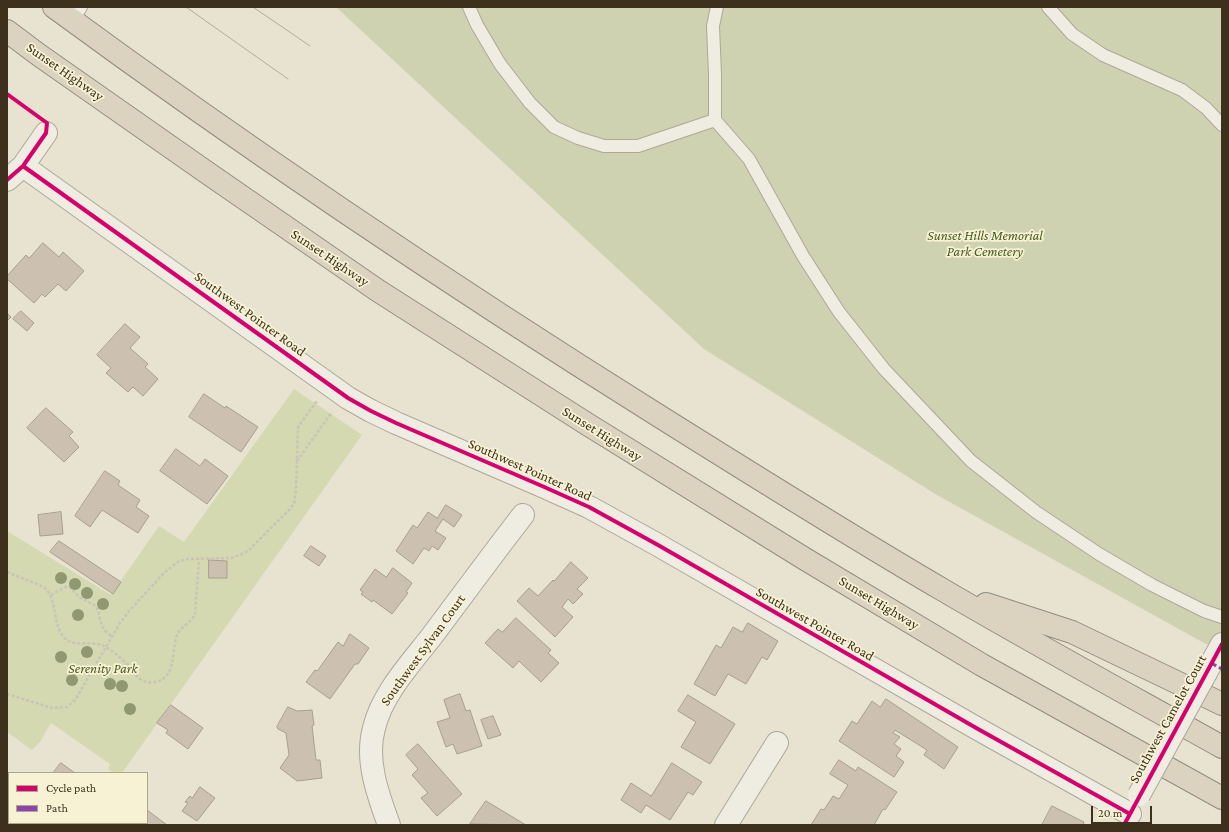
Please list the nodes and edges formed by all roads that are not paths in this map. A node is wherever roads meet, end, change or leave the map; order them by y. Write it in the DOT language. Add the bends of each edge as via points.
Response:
graph roads {
  1 [pos="54,7"];
  2 [pos="470,7"];
  3 [pos="717,7"];
  4 [pos="1048,7"];
  5 [pos="77,14"];
  6 [pos="7,31"];
  7 [pos="715,120"];
  8 [pos="1222,125"];
  9 [pos="46,133"];
  10 [pos="23,166"];
  11 [pos="7,180"];
  12 [pos="523,515"];
  13 [pos="941,589"];
  14 [pos="1222,616"];
  15 [pos="1222,644"];
  16 [pos="1222,704"];
  17 [pos="777,743"];
  18 [pos="1222,746"];
  19 [pos="1222,798"];
  20 [pos="1131,811"];
  21 [pos="389,825"];
  22 [pos="726,825"];
  1 -- 5 [label="highway"];
  2 -- 7 [label="lane" via="477,25 500,64 530,103 554,127 604,146 638,146"];
  3 -- 7 [label="lane" via="713,26"];
  4 -- 8 [label="lane" via="1072,34 1103,55 1182,90 1206,108"];
  5 -- 13 [label="highway" via="183,100 436,273 767,484"];
  6 -- 19 [label="highway, Sunset Highway" via="377,290 587,424 982,665"];
  7 -- 14 [label="lane" via="749,159 803,256 839,312 884,369 971,461 1036,512 1099,554 1152,585 1204,611"];
  9 -- 10 [label="street"];
  10 -- 11 [label="street"];
  10 -- 20 [label="street, Southwest Pointer Road" via="348,398 403,426 589,507 964,722"];
  12 -- 21 [label="street, Southwest Sylvan Court" via="382,705 374,728 371,748 373,773"];
  13 -- 16 [label="highway" via="1072,632"];
  13 -- 18 [label="highway"];
  15 -- 20 [label="street, Southwest Camelot Court, bridge"];
  17 -- 22 [label="street"];
}
